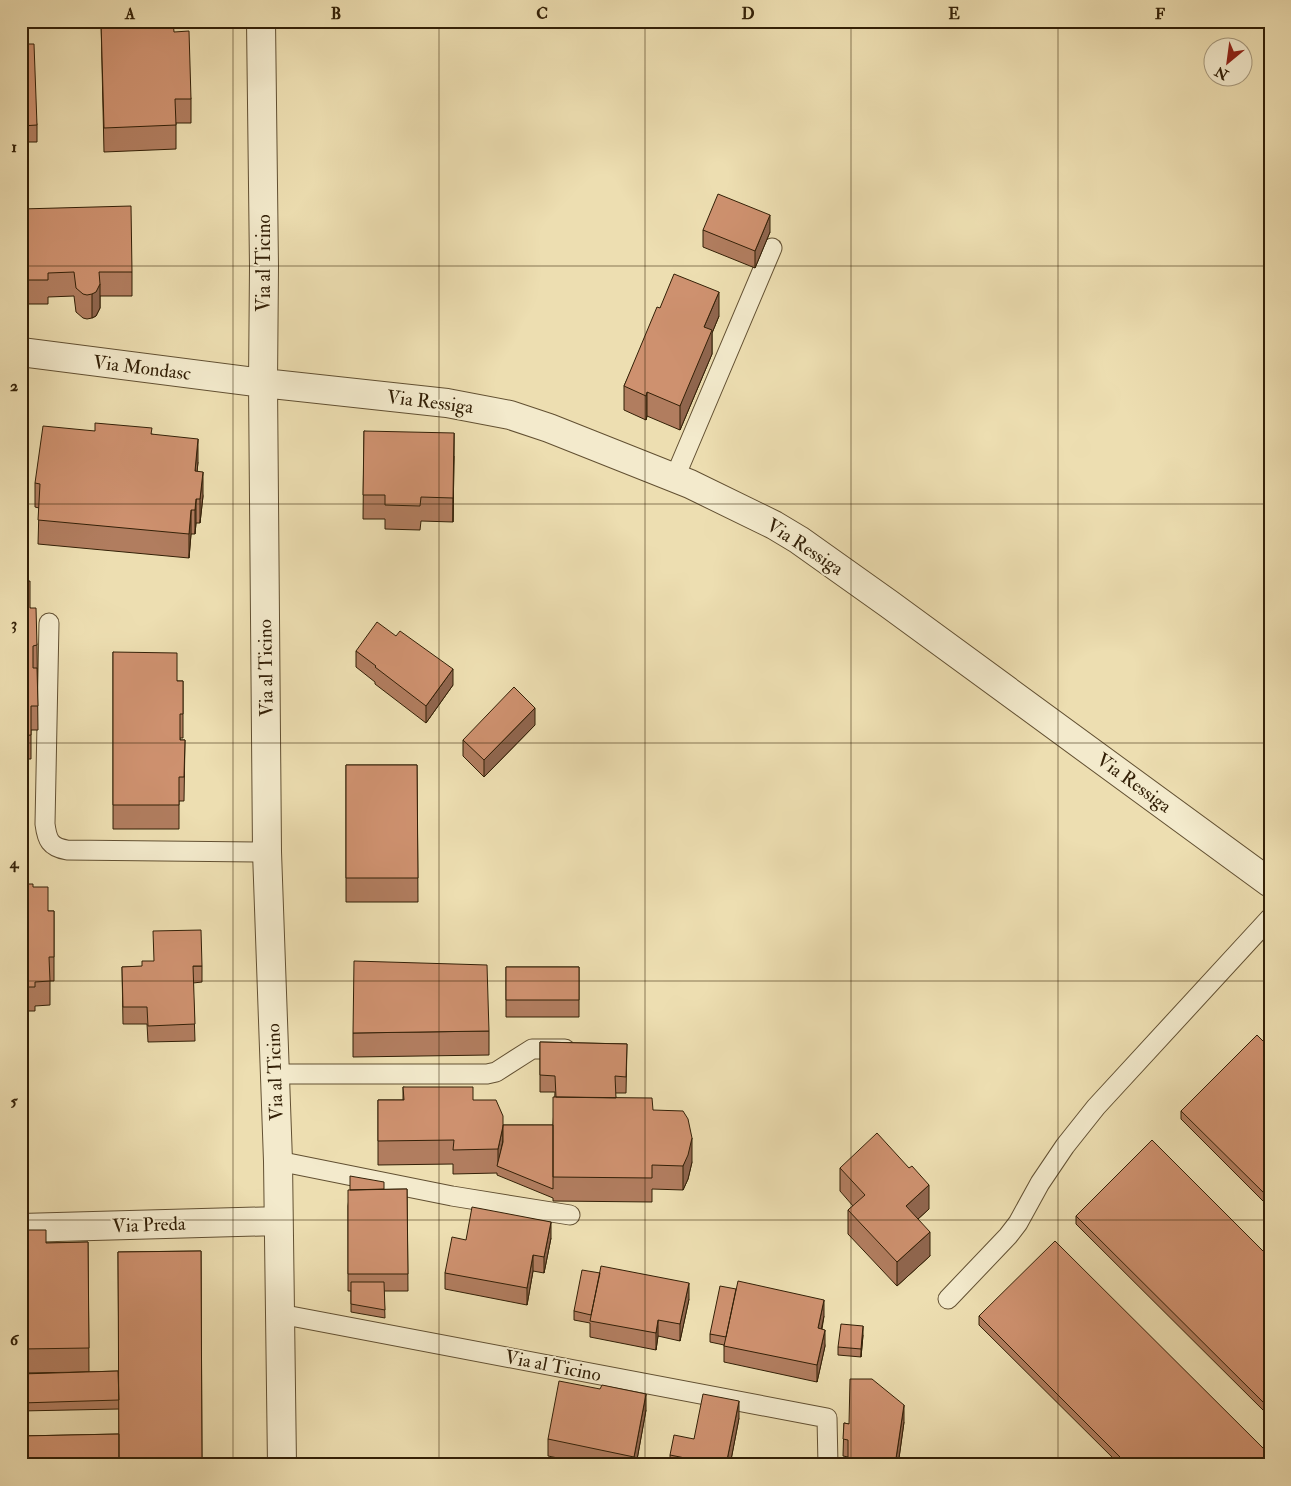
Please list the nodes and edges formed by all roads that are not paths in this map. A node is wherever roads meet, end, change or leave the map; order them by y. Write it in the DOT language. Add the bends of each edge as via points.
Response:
graph roads {
  1 [pos="261,21"];
  2 [pos="772,248"];
  3 [pos="21,352"];
  4 [pos="263,383"];
  5 [pos="675,477"];
  6 [pos="48,623"];
  7 [pos="267,852"];
  8 [pos="1270,883"];
  9 [pos="1270,918"];
  10 [pos="578,1049"];
  11 [pos="275,1074"];
  12 [pos="278,1161"];
  13 [pos="570,1215"];
  14 [pos="278,1221"];
  15 [pos="21,1228"];
  16 [pos="948,1299"];
  17 [pos="280,1314"];
  18 [pos="282,1465"];
  19 [pos="828,1465"];
  1 -- 4 [label="street, Via al Ticino"];
  2 -- 5 [label="lane"];
  3 -- 4 [label="street, Via Mondasc"];
  4 -- 5 [label="street, Via Ressiga" via="447,403 510,415"];
  4 -- 7 [label="street, Via al Ticino"];
  5 -- 8 [label="street, Via Ressiga" via="736,505 798,540"];
  6 -- 7 [label="lane" via="45,824 50,843 67,850"];
  7 -- 11 [label="street, Via al Ticino"];
  9 -- 16 [label="lane" via="1096,1107 1040,1183 1008,1236"];
  10 -- 11 [label="lane" via="532,1049 496,1072 487,1074"];
  11 -- 12 [label="street, Via al Ticino"];
  12 -- 13 [label="lane" via="452,1196"];
  12 -- 14 [label="street, Via al Ticino"];
  14 -- 15 [label="street, Via Preda"];
  14 -- 17 [label="street, Via al Ticino"];
  17 -- 18 [label="street, Via al Ticino"];
  17 -- 19 [label="lane, Via al Ticino" via="827,1418"];
}
